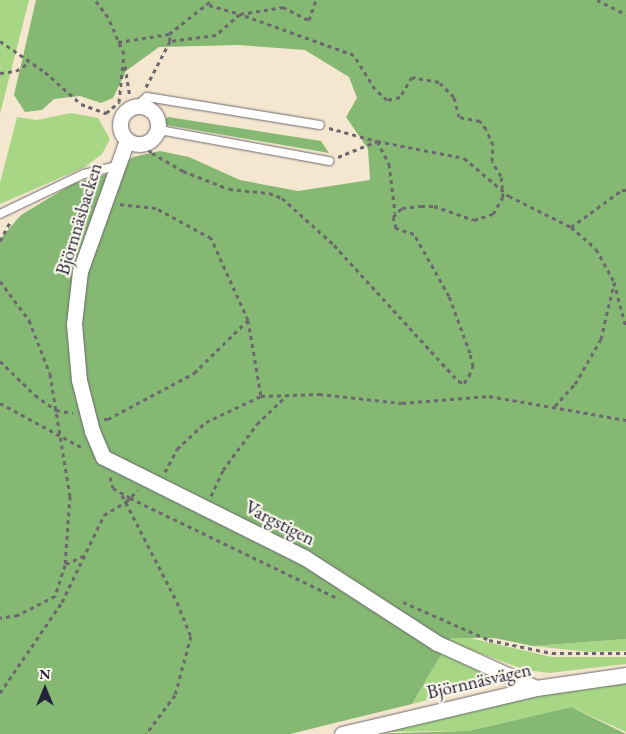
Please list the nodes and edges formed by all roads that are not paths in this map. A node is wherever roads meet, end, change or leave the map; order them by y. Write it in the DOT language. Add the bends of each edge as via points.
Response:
graph roads {
  1 [pos="135,106"];
  2 [pos="320,125"];
  3 [pos="156,134"];
  4 [pos="127,140"];
  5 [pos="329,161"];
  6 [pos="116,166"];
  7 [pos="0,214"];
  8 [pos="103,457"];
  9 [pos="626,675"];
  10 [pos="536,688"];
  11 [pos="342,734"];
  1 -- 2 [label="lane" via="147,97"];
  1 -- 3 [label="street" via="147,107 157,117"];
  1 -- 4 [label="street" via="125,112 120,124"];
  3 -- 4 [label="street" via="143,144"];
  3 -- 5 [label="lane" via="164,132"];
  4 -- 6 [label="street, Björnnäsbacken"];
  6 -- 7 [label="lane" via="84,174"];
  6 -- 8 [label="street, Björnnäsbacken" via="80,271 74,324 79,380"];
  8 -- 10 [label="street, Vargstigen" via="304,557 377,601 437,643"];
  9 -- 10 [label="street, Björnnäsvägen"];
  10 -- 11 [label="street, Björnnäsvägen"];
}
